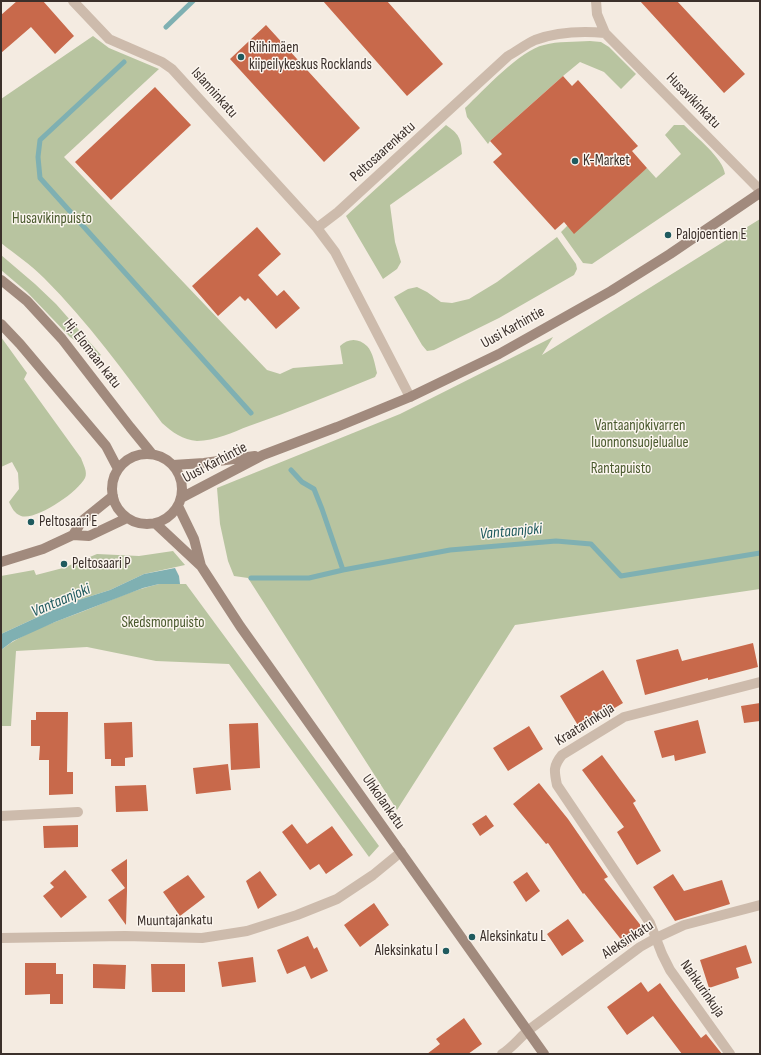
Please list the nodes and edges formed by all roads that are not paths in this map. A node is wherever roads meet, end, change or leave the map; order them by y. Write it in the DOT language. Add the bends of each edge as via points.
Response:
graph roads {
  1 [pos="73,1"];
  2 [pos="596,1"];
  3 [pos="605,32"];
  4 [pos="760,192"];
  5 [pos="317,228"];
  6 [pos="1,280"];
  7 [pos="1,324"];
  8 [pos="410,397"];
  9 [pos="152,454"];
  10 [pos="263,455"];
  11 [pos="173,465"];
  12 [pos="118,469"];
  13 [pos="112,496"];
  14 [pos="179,502"];
  15 [pos="127,518"];
  16 [pos="155,523"];
  17 [pos="74,535"];
  18 [pos="1,562"];
  19 [pos="201,566"];
  20 [pos="760,682"];
  21 [pos="78,812"];
  22 [pos="1,816"];
  23 [pos="401,852"];
  24 [pos="760,905"];
  25 [pos="1,938"];
  26 [pos="656,938"];
  27 [pos="528,1031"];
  28 [pos="502,1054"];
  29 [pos="544,1054"];
  30 [pos="730,1054"];
  1 -- 5 [label="street, Islanninkatu" via="109,39 162,62 172,69"];
  2 -- 3 [label="street" via="597,14"];
  3 -- 4 [label="street, Husavikinkatu"];
  3 -- 5 [label="street, Peltosaarenkatu" via="584,31 554,35 534,41 508,56 338,212"];
  4 -- 8 [label="street, Uusi Karhintie" via="611,291 499,354"];
  5 -- 8 [label="street" via="335,252"];
  6 -- 9 [label="street, Hj. Elomaan katu" via="27,301 62,339"];
  7 -- 12 [label="street" via="106,446"];
  8 -- 10 [label="street, Uusi Karhintie"];
  9 -- 11 [label="street"];
  9 -- 12 [label="street" via="133,457"];
  10 -- 11 [label="street, Uusi Karhintie"];
  10 -- 14 [label="street, Uusi Karhintie"];
  11 -- 14 [label="street" via="182,486"];
  12 -- 13 [label="street" via="114,477"];
  13 -- 15 [label="street" via="115,505"];
  13 -- 17 [label="street" via="82,521"];
  14 -- 16 [label="street" via="172,514"];
  14 -- 19 [label="street, Uhkolankatu" via="194,539"];
  15 -- 16 [label="street" via="145,524"];
  15 -- 17 [label="street" via="89,536"];
  16 -- 19 [label="street, Uhkolankatu"];
  17 -- 18 [label="street" via="43,549"];
  19 -- 23 [label="street, Uhkolankatu" via="240,626"];
  20 -- 26 [label="street, Kraatarinkuja" via="624,717 562,755 555,764 557,785 650,923"];
  21 -- 22 [label="street"];
  23 -- 25 [label="street, Muuntajankatu" via="338,899 247,931 202,938"];
  23 -- 27 [label="street, Uhkolankatu"];
  24 -- 26 [label="street, Aleksinkatu" via="684,926"];
  26 -- 27 [label="street, Aleksinkatu"];
  26 -- 30 [label="street, Nahkurinkuja" via="670,970"];
  27 -- 28 [label="street, Aleksinkatu"];
  27 -- 29 [label="street, Uhkolankatu"];
}
